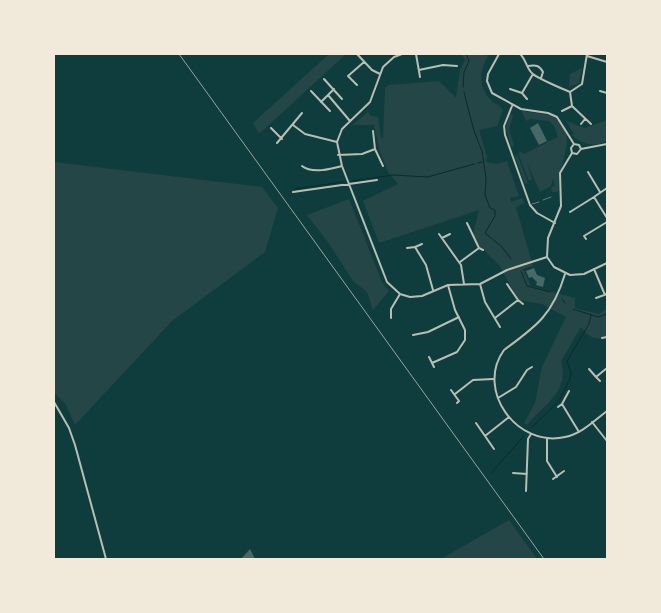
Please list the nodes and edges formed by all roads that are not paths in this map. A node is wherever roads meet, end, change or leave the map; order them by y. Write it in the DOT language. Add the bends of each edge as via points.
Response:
graph roads {
  1 [pos="357,54"];
  2 [pos="401,54"];
  3 [pos="416,54"];
  4 [pos="492,54"];
  5 [pos="520,54"];
  6 [pos="498,55"];
  7 [pos="587,55"];
  8 [pos="364,62"];
  9 [pos="607,62"];
  10 [pos="452,66"];
  11 [pos="457,66"];
  12 [pos="528,66"];
  13 [pos="419,70"];
  14 [pos="452,71"];
  15 [pos="380,74"];
  16 [pos="533,74"];
  17 [pos="420,77"];
  18 [pos="541,78"];
  19 [pos="324,79"];
  20 [pos="357,86"];
  21 [pos="334,89"];
  22 [pos="510,89"];
  23 [pos="311,91"];
  24 [pos="600,91"];
  25 [pos="570,92"];
  26 [pos="522,93"];
  27 [pos="607,93"];
  28 [pos="328,95"];
  29 [pos="527,98"];
  30 [pos="342,99"];
  31 [pos="321,102"];
  32 [pos="512,106"];
  33 [pos="572,106"];
  34 [pos="330,111"];
  35 [pos="562,111"];
  36 [pos="302,112"];
  37 [pos="585,119"];
  38 [pos="350,121"];
  39 [pos="293,124"];
  40 [pos="581,124"];
  41 [pos="591,124"];
  42 [pos="271,128"];
  43 [pos="373,131"];
  44 [pos="282,139"];
  45 [pos="337,142"];
  46 [pos="278,143"];
  47 [pos="574,144"];
  48 [pos="607,144"];
  49 [pos="375,149"];
  50 [pos="581,149"];
  51 [pos="572,153"];
  52 [pos="338,155"];
  53 [pos="302,166"];
  54 [pos="342,166"];
  55 [pos="383,166"];
  56 [pos="305,169"];
  57 [pos="588,172"];
  58 [pos="306,173"];
  59 [pos="377,180"];
  60 [pos="348,184"];
  61 [pos="607,188"];
  62 [pos="310,190"];
  63 [pos="293,192"];
  64 [pos="601,192"];
  65 [pos="311,194"];
  66 [pos="551,197"];
  67 [pos="594,197"];
  68 [pos="543,200"];
  69 [pos="539,202"];
  70 [pos="530,205"];
  71 [pos="570,212"];
  72 [pos="607,218"];
  73 [pos="607,222"];
  74 [pos="467,223"];
  75 [pos="555,223"];
  76 [pos="474,227"];
  77 [pos="470,228"];
  78 [pos="439,234"];
  79 [pos="450,234"];
  80 [pos="442,238"];
  81 [pos="586,239"];
  82 [pos="422,244"];
  83 [pos="415,247"];
  84 [pos="406,248"];
  85 [pos="479,248"];
  86 [pos="482,250"];
  87 [pos="547,257"];
  88 [pos="460,262"];
  89 [pos="607,264"];
  90 [pos="594,269"];
  91 [pos="565,274"];
  92 [pos="464,284"];
  93 [pos="480,284"];
  94 [pos="508,284"];
  95 [pos="448,285"];
  96 [pos="433,290"];
  97 [pos="400,294"];
  98 [pos="606,294"];
  99 [pos="596,298"];
  100 [pos="518,300"];
  101 [pos="523,304"];
  102 [pos="459,317"];
  103 [pos="392,318"];
  104 [pos="495,318"];
  105 [pos="500,327"];
  106 [pos="428,332"];
  107 [pos="413,335"];
  108 [pos="428,336"];
  109 [pos="607,337"];
  110 [pos="602,338"];
  111 [pos="429,357"];
  112 [pos="432,363"];
  113 [pos="434,367"];
  114 [pos="532,367"];
  115 [pos="607,368"];
  116 [pos="589,369"];
  117 [pos="524,376"];
  118 [pos="596,377"];
  119 [pos="493,379"];
  120 [pos="529,379"];
  121 [pos="600,382"];
  122 [pos="451,390"];
  123 [pos="569,390"];
  124 [pos="455,394"];
  125 [pos="498,398"];
  126 [pos="54,402"];
  127 [pos="457,402"];
  128 [pos="562,404"];
  129 [pos="558,407"];
  130 [pos="607,411"];
  131 [pos="509,417"];
  132 [pos="592,422"];
  133 [pos="476,423"];
  134 [pos="579,432"];
  135 [pos="531,434"];
  136 [pos="485,436"];
  137 [pos="602,436"];
  138 [pos="546,438"];
  139 [pos="598,439"];
  140 [pos="607,441"];
  141 [pos="494,449"];
  142 [pos="564,471"];
  143 [pos="513,473"];
  144 [pos="527,474"];
  145 [pos="557,477"];
  146 [pos="553,480"];
  147 [pos="526,490"];
  148 [pos="106,559"];
  1 -- 8 [label="street"];
  2 -- 15 [label="street" via="389,61"];
  3 -- 13 [label="street"];
  4 -- 6 [label="street"];
  5 -- 12 [label="street"];
  6 -- 32 [label="street" via="488,74 489,87 497,97"];
  7 -- 9 [label="street"];
  7 -- 25 [label="street" via="582,84"];
  8 -- 15 [label="street"];
  8 -- 20 [label="street" via="348,76"];
  10 -- 11 [label="street"];
  10 -- 13 [label="street"];
  10 -- 14 [label="street"];
  12 -- 16 [label="street"];
  12 -- 18 [label="street" via="540,67 543,72"];
  13 -- 17 [label="street"];
  15 -- 38 [label="street" via="370,102"];
  16 -- 18 [label="street"];
  16 -- 26 [label="street"];
  18 -- 25 [label="street"];
  19 -- 21 [label="street"];
  21 -- 28 [label="street"];
  21 -- 30 [label="street"];
  22 -- 26 [label="street"];
  23 -- 31 [label="street"];
  24 -- 27 [label="street"];
  25 -- 33 [label="street"];
  26 -- 29 [label="street"];
  28 -- 31 [label="street"];
  28 -- 38 [label="street"];
  31 -- 34 [label="street"];
  32 -- 47 [label="street" via="558,117"];
  32 -- 70 [label="street" via="504,130"];
  33 -- 35 [label="street"];
  33 -- 37 [label="street"];
  36 -- 39 [label="street"];
  37 -- 40 [label="street"];
  37 -- 41 [label="street"];
  38 -- 45 [label="street" via="342,129"];
  39 -- 44 [label="street"];
  39 -- 45 [label="street" via="305,134"];
  42 -- 44 [label="street"];
  43 -- 49 [label="street"];
  44 -- 46 [label="street"];
  45 -- 52 [label="street"];
  47 -- 50 [label="street"];
  47 -- 51 [label="street"];
  48 -- 50 [label="street"];
  49 -- 52 [label="street" via="362,154"];
  49 -- 55 [label="street"];
  50 -- 51 [label="street"];
  51 -- 75 [label="street" via="560,173 562,200"];
  52 -- 54 [label="street"];
  53 -- 56 [label="street"];
  54 -- 56 [label="street" via="329,171"];
  54 -- 60 [label="street"];
  56 -- 58 [label="street"];
  57 -- 64 [label="street"];
  59 -- 60 [label="street"];
  60 -- 62 [label="street"];
  60 -- 97 [label="street" via="387,282"];
  61 -- 64 [label="street"];
  62 -- 63 [label="street"];
  62 -- 65 [label="street"];
  64 -- 67 [label="street"];
  66 -- 68 [label="lane"];
  67 -- 71 [label="street"];
  67 -- 72 [label="street"];
  69 -- 70 [label="lane"];
  70 -- 75 [label="street"];
  73 -- 81 [label="street" via="584,236"];
  74 -- 77 [label="street"];
  75 -- 87 [label="street" via="546,246"];
  76 -- 77 [label="street"];
  77 -- 85 [label="street"];
  78 -- 80 [label="street"];
  79 -- 80 [label="street"];
  80 -- 88 [label="street"];
  82 -- 83 [label="street"];
  83 -- 84 [label="street"];
  83 -- 96 [label="street" via="426,265"];
  85 -- 86 [label="street"];
  85 -- 88 [label="street"];
  87 -- 91 [label="street"];
  87 -- 93 [label="street" via="507,270"];
  88 -- 92 [label="street"];
  89 -- 90 [label="street"];
  90 -- 91 [label="street" via="576,275"];
  90 -- 98 [label="street"];
  91 -- 119 [label="street" via="546,316 504,350 495,364"];
  92 -- 93 [label="street"];
  92 -- 95 [label="street"];
  93 -- 104 [label="street" via="485,302"];
  94 -- 100 [label="street"];
  95 -- 96 [label="street"];
  95 -- 102 [label="street"];
  96 -- 97 [label="street" via="422,296"];
  97 -- 103 [label="street" via="391,309"];
  98 -- 99 [label="street"];
  100 -- 101 [label="street"];
  100 -- 104 [label="street"];
  102 -- 106 [label="street"];
  102 -- 112 [label="street" via="465,330 463,345 457,352"];
  104 -- 105 [label="street"];
  106 -- 107 [label="street"];
  106 -- 108 [label="street"];
  109 -- 110 [label="street"];
  111 -- 112 [label="street"];
  112 -- 113 [label="street"];
  114 -- 117 [label="street"];
  115 -- 118 [label="street"];
  116 -- 118 [label="street"];
  117 -- 120 [label="street"];
  117 -- 125 [label="street" via="516,387"];
  118 -- 121 [label="street"];
  119 -- 124 [label="street" via="472,380"];
  119 -- 125 [label="street"];
  122 -- 124 [label="street"];
  123 -- 128 [label="street"];
  124 -- 127 [label="street"];
  125 -- 131 [label="street"];
  126 -- 148 [label="street" via="76,445"];
  128 -- 129 [label="street"];
  128 -- 134 [label="street"];
  130 -- 132 [label="street"];
  131 -- 135 [label="street"];
  131 -- 136 [label="street"];
  132 -- 134 [label="street"];
  132 -- 137 [label="street"];
  133 -- 136 [label="street"];
  134 -- 138 [label="street"];
  135 -- 138 [label="street"];
  135 -- 144 [label="street"];
  136 -- 141 [label="street"];
  137 -- 139 [label="street"];
  137 -- 140 [label="street"];
  138 -- 145 [label="street" via="547,461"];
  142 -- 145 [label="street"];
  143 -- 144 [label="street"];
  144 -- 147 [label="street"];
  145 -- 146 [label="street"];
}
